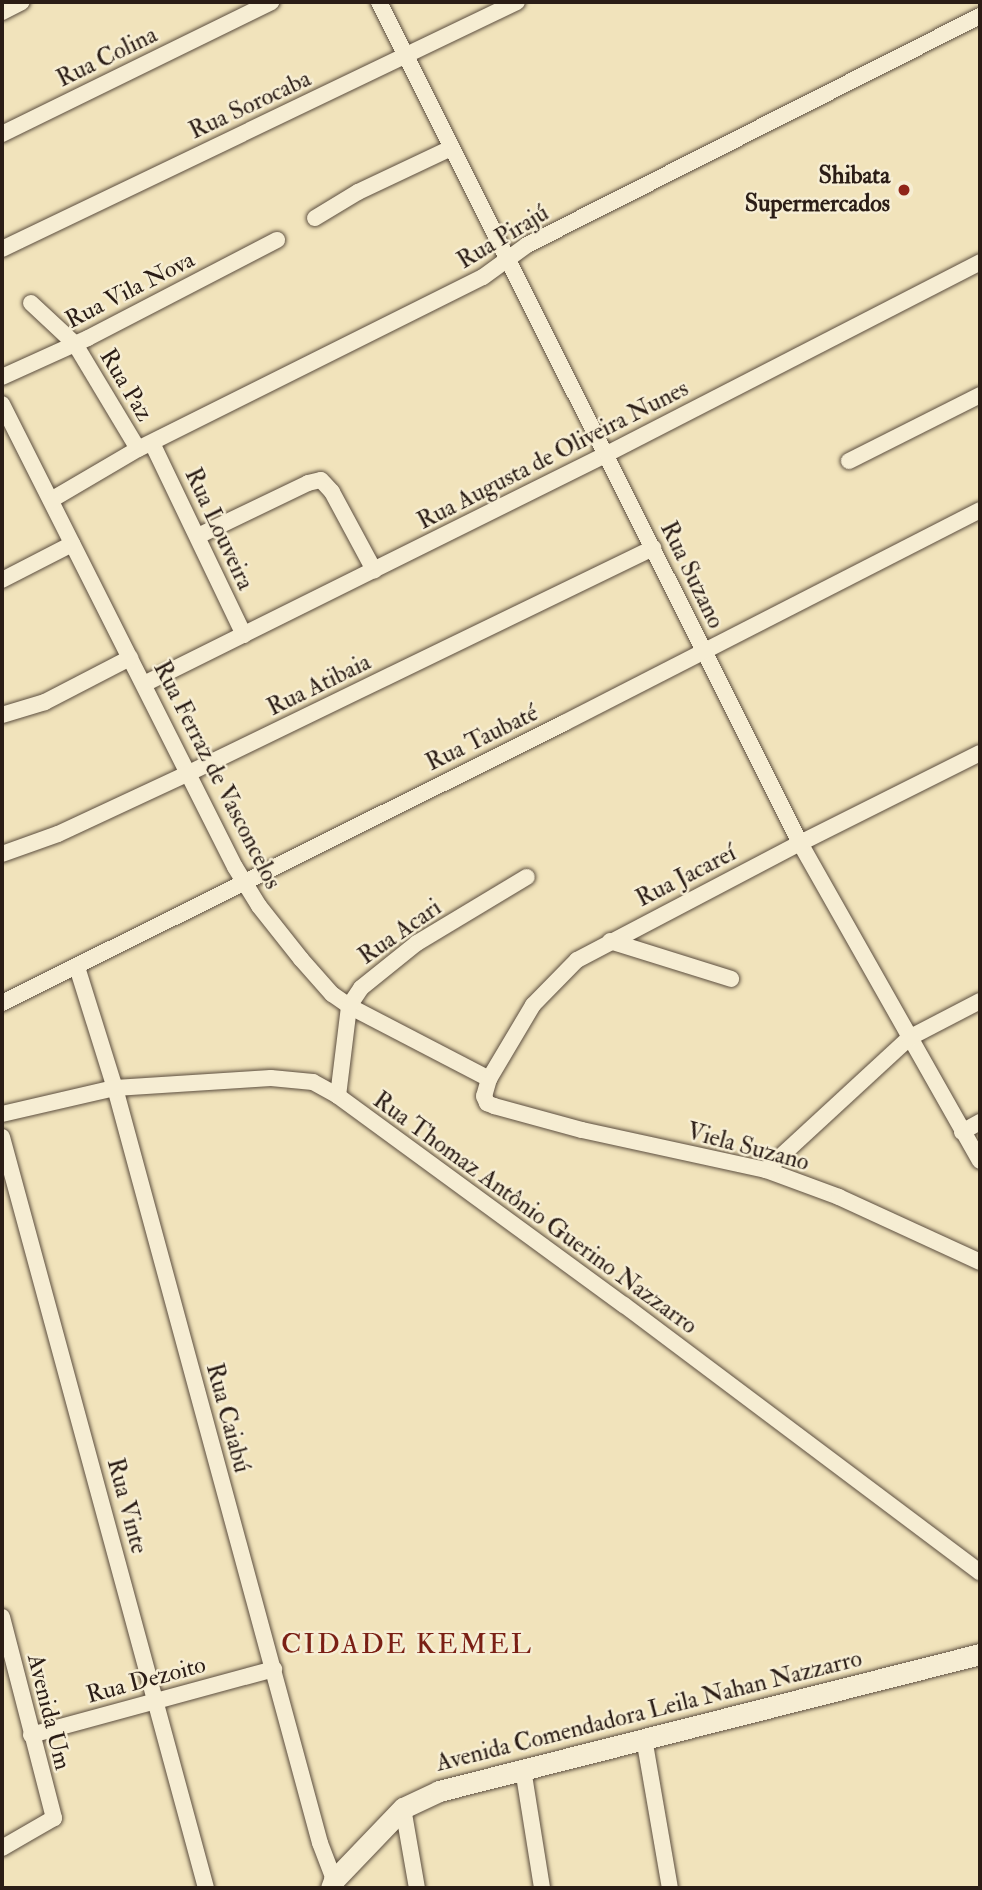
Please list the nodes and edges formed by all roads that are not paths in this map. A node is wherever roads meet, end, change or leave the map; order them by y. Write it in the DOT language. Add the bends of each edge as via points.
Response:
graph roads {
  1 [pos="22,2"];
  2 [pos="271,2"];
  3 [pos="379,2"];
  4 [pos="517,2"];
  5 [pos="2,12"];
  6 [pos="980,16"];
  7 [pos="405,56"];
  8 [pos="2,134"];
  9 [pos="451,148"];
  10 [pos="315,218"];
  11 [pos="277,240"];
  12 [pos="2,249"];
  13 [pos="508,259"];
  14 [pos="980,262"];
  15 [pos="31,303"];
  16 [pos="75,344"];
  17 [pos="2,377"];
  18 [pos="980,395"];
  19 [pos="2,404"];
  20 [pos="145,446"];
  21 [pos="607,454"];
  22 [pos="849,461"];
  23 [pos="51,500"];
  24 [pos="980,510"];
  25 [pos="198,536"];
  26 [pos="72,544"];
  27 [pos="653,548"];
  28 [pos="374,570"];
  29 [pos="2,580"];
  30 [pos="244,635"];
  31 [pos="704,651"];
  32 [pos="130,658"];
  33 [pos="144,684"];
  34 [pos="2,715"];
  35 [pos="980,753"];
  36 [pos="189,773"];
  37 [pos="800,843"];
  38 [pos="2,854"];
  39 [pos="527,877"];
  40 [pos="244,884"];
  41 [pos="610,941"];
  42 [pos="77,967"];
  43 [pos="731,979"];
  44 [pos="3,1001"];
  45 [pos="980,1001"];
  46 [pos="349,1006"];
  47 [pos="909,1038"];
  48 [pos="489,1079"];
  49 [pos="115,1088"];
  50 [pos="338,1096"];
  51 [pos="2,1114"];
  52 [pos="980,1122"];
  53 [pos="962,1132"];
  54 [pos="2,1137"];
  55 [pos="980,1161"];
  56 [pos="766,1170"];
  57 [pos="980,1262"];
  58 [pos="980,1572"];
  59 [pos="2,1617"];
  60 [pos="978,1653"];
  61 [pos="274,1669"];
  62 [pos="156,1701"];
  63 [pos="31,1735"];
  64 [pos="645,1738"];
  65 [pos="523,1769"];
  66 [pos="403,1808"];
  67 [pos="2,1848"];
  68 [pos="333,1884"];
  69 [pos="206,1888"];
  70 [pos="417,1888"];
  71 [pos="542,1888"];
  72 [pos="670,1888"];
  1 -- 5 [label="street"];
  2 -- 8 [label="street, Rua Colina"];
  3 -- 7 [label="street, Rua Suzano"];
  4 -- 7 [label="street, Rua Sorocaba"];
  6 -- 13 [label="street, Rua Pirajú" via="527,245"];
  7 -- 9 [label="street, Rua Suzano"];
  7 -- 12 [label="street, Rua Sorocaba"];
  9 -- 10 [label="street"];
  9 -- 13 [label="street, Rua Suzano"];
  11 -- 16 [label="street, Rua Vila Nova"];
  13 -- 20 [label="street, Rua Pirajú" via="484,277"];
  13 -- 21 [label="street, Rua Suzano"];
  14 -- 21 [label="street, Rua Augusta de Oliveira Nunes"];
  15 -- 16 [label="street, Rua Paz"];
  16 -- 17 [label="street, Rua Vila Nova"];
  16 -- 20 [label="street, Rua Paz"];
  18 -- 22 [label="street"];
  19 -- 23 [label="street, Rua Ferraz de Vasconcelos"];
  20 -- 23 [label="street, Rua Pirajú"];
  20 -- 25 [label="street, Rua Louveira"];
  21 -- 27 [label="street, Rua Suzano"];
  21 -- 28 [label="street, Rua Augusta de Oliveira Nunes"];
  23 -- 26 [label="street, Rua Ferraz de Vasconcelos"];
  24 -- 31 [label="street, Rua Taubaté"];
  25 -- 28 [label="street" via="321,480"];
  25 -- 30 [label="street, Rua Louveira"];
  26 -- 29 [label="street"];
  26 -- 32 [label="street, Rua Ferraz de Vasconcelos"];
  27 -- 31 [label="street, Rua Suzano"];
  27 -- 36 [label="street, Rua Atibaia"];
  28 -- 30 [label="street, Rua Augusta de Oliveira Nunes"];
  30 -- 33 [label="street, Rua Augusta de Oliveira Nunes"];
  31 -- 37 [label="street, Rua Suzano"];
  31 -- 40 [label="street, Rua Taubaté"];
  32 -- 33 [label="street, Rua Ferraz de Vasconcelos"];
  32 -- 34 [label="street" via="45,702"];
  33 -- 36 [label="street, Rua Ferraz de Vasconcelos"];
  35 -- 37 [label="street, Rua Jacareí"];
  36 -- 38 [label="street, Rua Atibaia" via="58,834"];
  36 -- 40 [label="street, Rua Ferraz de Vasconcelos"];
  37 -- 41 [label="street, Rua Jacareí"];
  37 -- 47 [label="street, Rua Suzano"];
  39 -- 46 [label="street, Rua Acari" via="417,943 361,988"];
  40 -- 42 [label="street, Rua Taubaté"];
  40 -- 46 [label="street, Rua Ferraz de Vasconcelos" via="301,960"];
  41 -- 43 [label="street"];
  41 -- 48 [label="street, Rua Jacareí" via="577,960 533,1005"];
  42 -- 44 [label="street, Rua Taubaté"];
  42 -- 49 [label="street, Rua Caiabú"];
  45 -- 47 [label="street"];
  46 -- 48 [label="street, Rua Ferraz de Vasconcelos"];
  46 -- 50 [label="street"];
  47 -- 53 [label="street, Rua Suzano"];
  47 -- 56 [label="street"];
  48 -- 56 [label="street, Viela Suzano" via="484,1096 494,1106"];
  49 -- 50 [label="street, Rua Thomaz Antônio Guerino Nazzarro" via="295,1079 313,1082"];
  49 -- 51 [label="street, Rua Thomaz Antônio Guerino Nazzarro"];
  49 -- 61 [label="street, Rua Caiabú"];
  50 -- 58 [label="street, Rua Thomaz Antônio Guerino Nazzarro"];
  52 -- 53 [label="street"];
  53 -- 55 [label="street, Rua Suzano"];
  54 -- 62 [label="street, Rua Vinte"];
  56 -- 57 [label="street, Viela Suzano" via="839,1197"];
  59 -- 63 [label="street, Avenida Um"];
  60 -- 64 [label="main road, Avenida Comendadora Leila Nahan Nazzarro"];
  61 -- 62 [label="street, Rua Dezoito"];
  61 -- 68 [label="street, Rua Caiabú"];
  62 -- 63 [label="street, Rua Dezoito"];
  62 -- 69 [label="street, Rua Vinte"];
  63 -- 67 [label="street, Avenida Um" via="54,1818"];
  64 -- 65 [label="main road, Avenida Comendadora Leila Nahan Nazzarro"];
  64 -- 72 [label="street"];
  65 -- 66 [label="main road, Avenida Comendadora Leila Nahan Nazzarro" via="439,1791"];
  65 -- 71 [label="street"];
  66 -- 68 [label="main road, Avenida Comendadora Leila Nahan Nazzarro"];
  66 -- 70 [label="street"];
}
